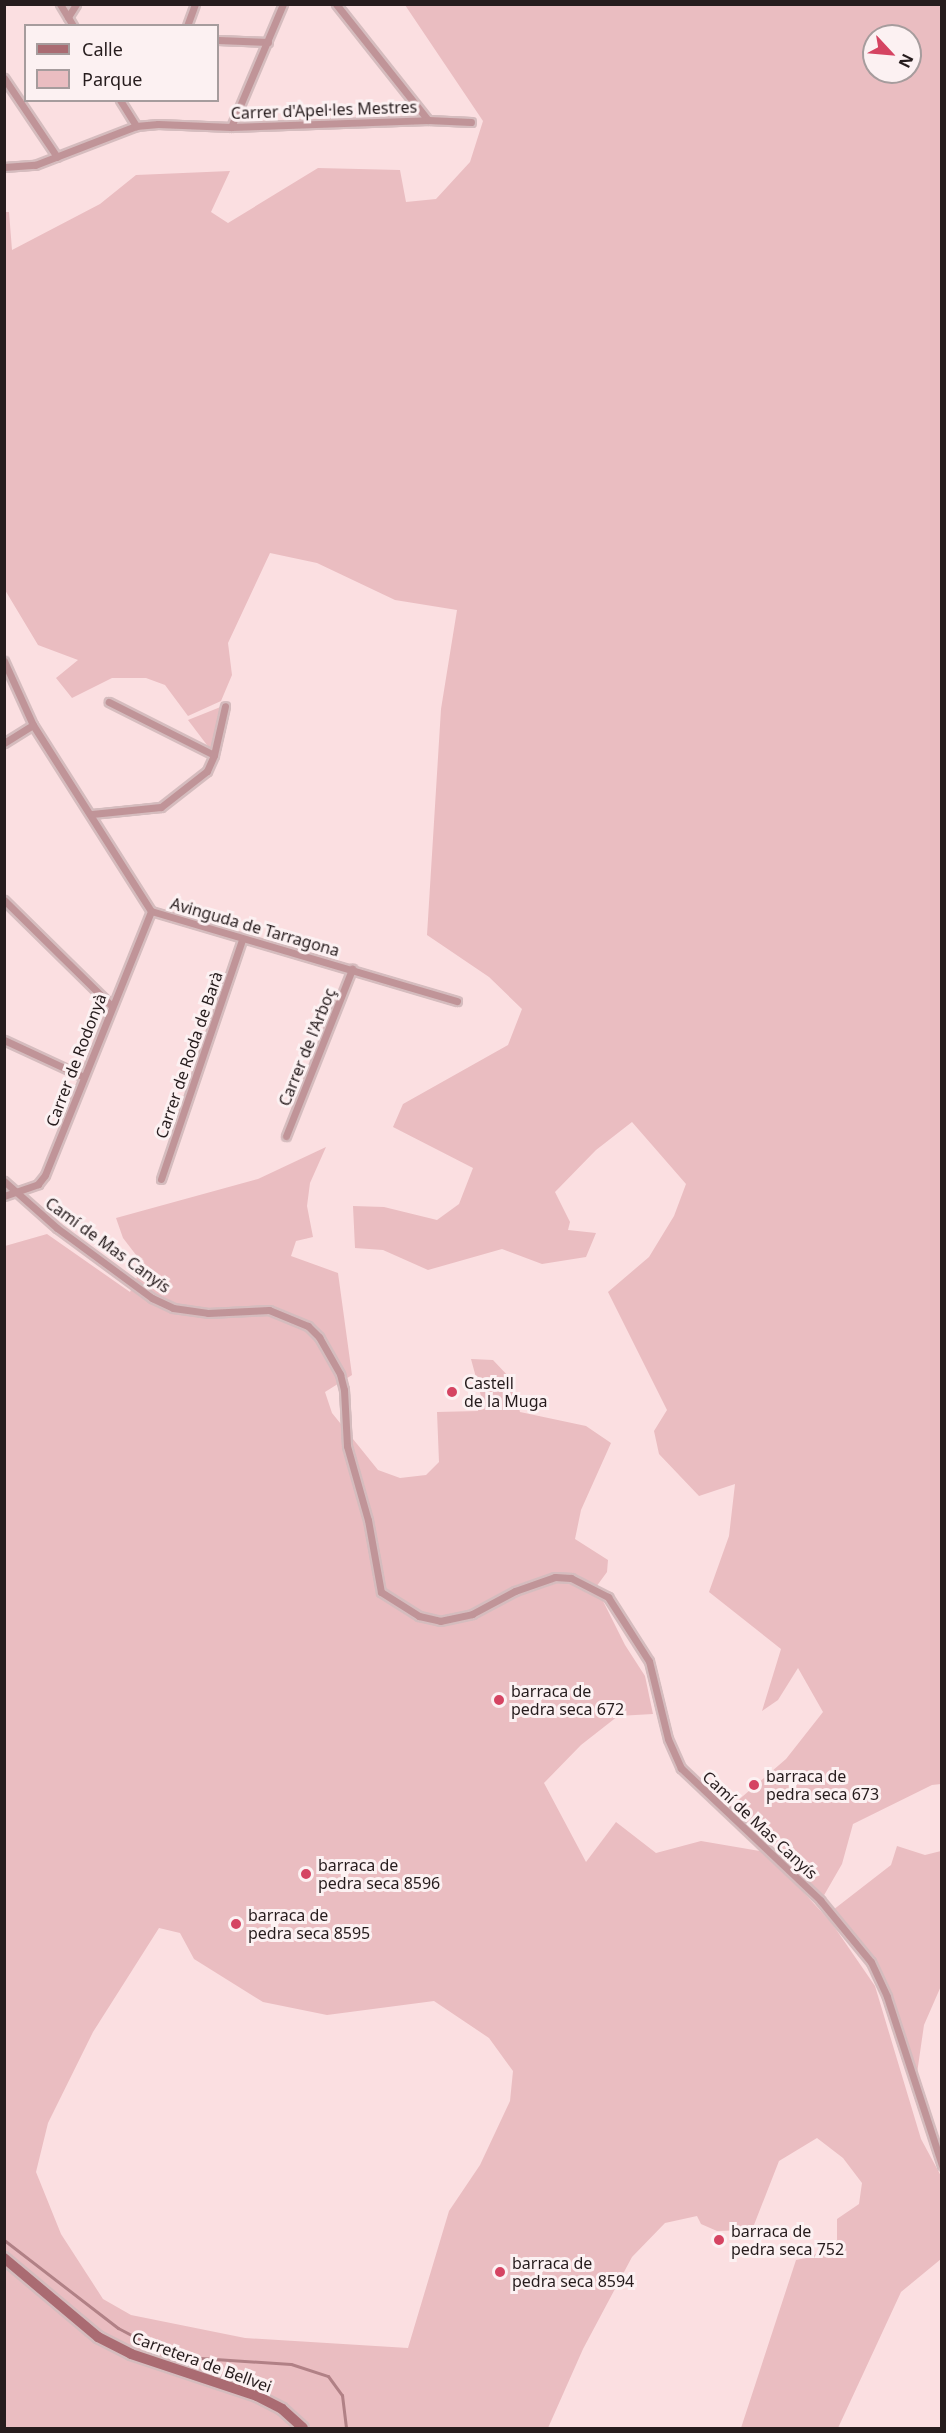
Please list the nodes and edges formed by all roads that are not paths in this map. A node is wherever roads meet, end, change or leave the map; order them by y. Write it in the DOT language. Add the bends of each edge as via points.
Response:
graph roads {
  1 [pos="60,4"];
  2 [pos="76,4"];
  3 [pos="195,4"];
  4 [pos="283,4"];
  5 [pos="336,4"];
  6 [pos="68,17"];
  7 [pos="72,24"];
  8 [pos="188,24"];
  9 [pos="219,40"];
  10 [pos="268,42"];
  11 [pos="4,78"];
  12 [pos="121,102"];
  13 [pos="428,120"];
  14 [pos="471,122"];
  15 [pos="136,126"];
  16 [pos="231,127"];
  17 [pos="57,157"];
  18 [pos="4,167"];
  19 [pos="4,661"];
  20 [pos="109,702"];
  21 [pos="225,706"];
  22 [pos="33,725"];
  23 [pos="4,743"];
  24 [pos="214,755"];
  25 [pos="92,814"];
  26 [pos="4,900"];
  27 [pos="151,911"];
  28 [pos="242,940"];
  29 [pos="352,969"];
  30 [pos="457,1001"];
  31 [pos="111,1005"];
  32 [pos="4,1040"];
  33 [pos="82,1076"];
  34 [pos="286,1136"];
  35 [pos="161,1179"];
  36 [pos="4,1181"];
  37 [pos="19,1194"];
  38 [pos="4,1196"];
  39 [pos="942,2165"];
  40 [pos="4,2258"];
  41 [pos="303,2428"];
  1 -- 6 [label="street"];
  2 -- 6 [label="street"];
  3 -- 8 [label="street"];
  4 -- 10 [label="street"];
  5 -- 13 [label="street"];
  6 -- 7 [label="street"];
  9 -- 10 [label="street"];
  10 -- 16 [label="street"];
  11 -- 17 [label="street"];
  12 -- 15 [label="street"];
  13 -- 14 [label="street, Carrer d'Apel·les Mestres"];
  13 -- 16 [label="street, Carrer d'Apel·les Mestres"];
  15 -- 16 [label="street, Carrer d'Apel·les Mestres"];
  15 -- 17 [label="street, Carrer d'Apel·les Mestres"];
  17 -- 18 [label="street, Carrer d'Apel·les Mestres" via="35,165"];
  19 -- 22 [label="street, Avinguda de Tarragona"];
  20 -- 24 [label="street"];
  21 -- 24 [label="street"];
  22 -- 23 [label="street"];
  22 -- 25 [label="street, Avinguda de Tarragona"];
  24 -- 25 [label="street" via="207,771 161,807"];
  25 -- 27 [label="street, Avinguda de Tarragona"];
  26 -- 31 [label="street"];
  27 -- 28 [label="street, Avinguda de Tarragona"];
  27 -- 31 [label="street, Carrer de Rodonyà"];
  28 -- 29 [label="street, Avinguda de Tarragona"];
  28 -- 35 [label="street, Carrer de Roda de Barà"];
  29 -- 30 [label="street, Avinguda de Tarragona"];
  29 -- 34 [label="street, Carrer de l'Arboç"];
  31 -- 33 [label="street, Carrer de Rodonyà"];
  32 -- 33 [label="street"];
  33 -- 37 [label="street, Carrer de Rodonyà" via="45,1175 38,1184"];
  36 -- 37 [label="street, Camí de Mas Canyís"];
  37 -- 38 [label="street, Carrer de Rodonyà"];
  37 -- 39 [label="street, Camí de Mas Canyís" via="57,1228 152,1298 173,1308 208,1313 269,1310 308,1326 319,1337 344,1390 350,1460 368,1520 381,1592 419,1616 440,1621 472,1614 515,1591 555,1577 571,1578 608,1598 649,1661 668,1739 681,1768 804,1884 871,1962 887,1997"];
  40 -- 41 [label="main road, Carretera de Bellvei" via="98,2337 132,2354 257,2396 282,2409"];
}
